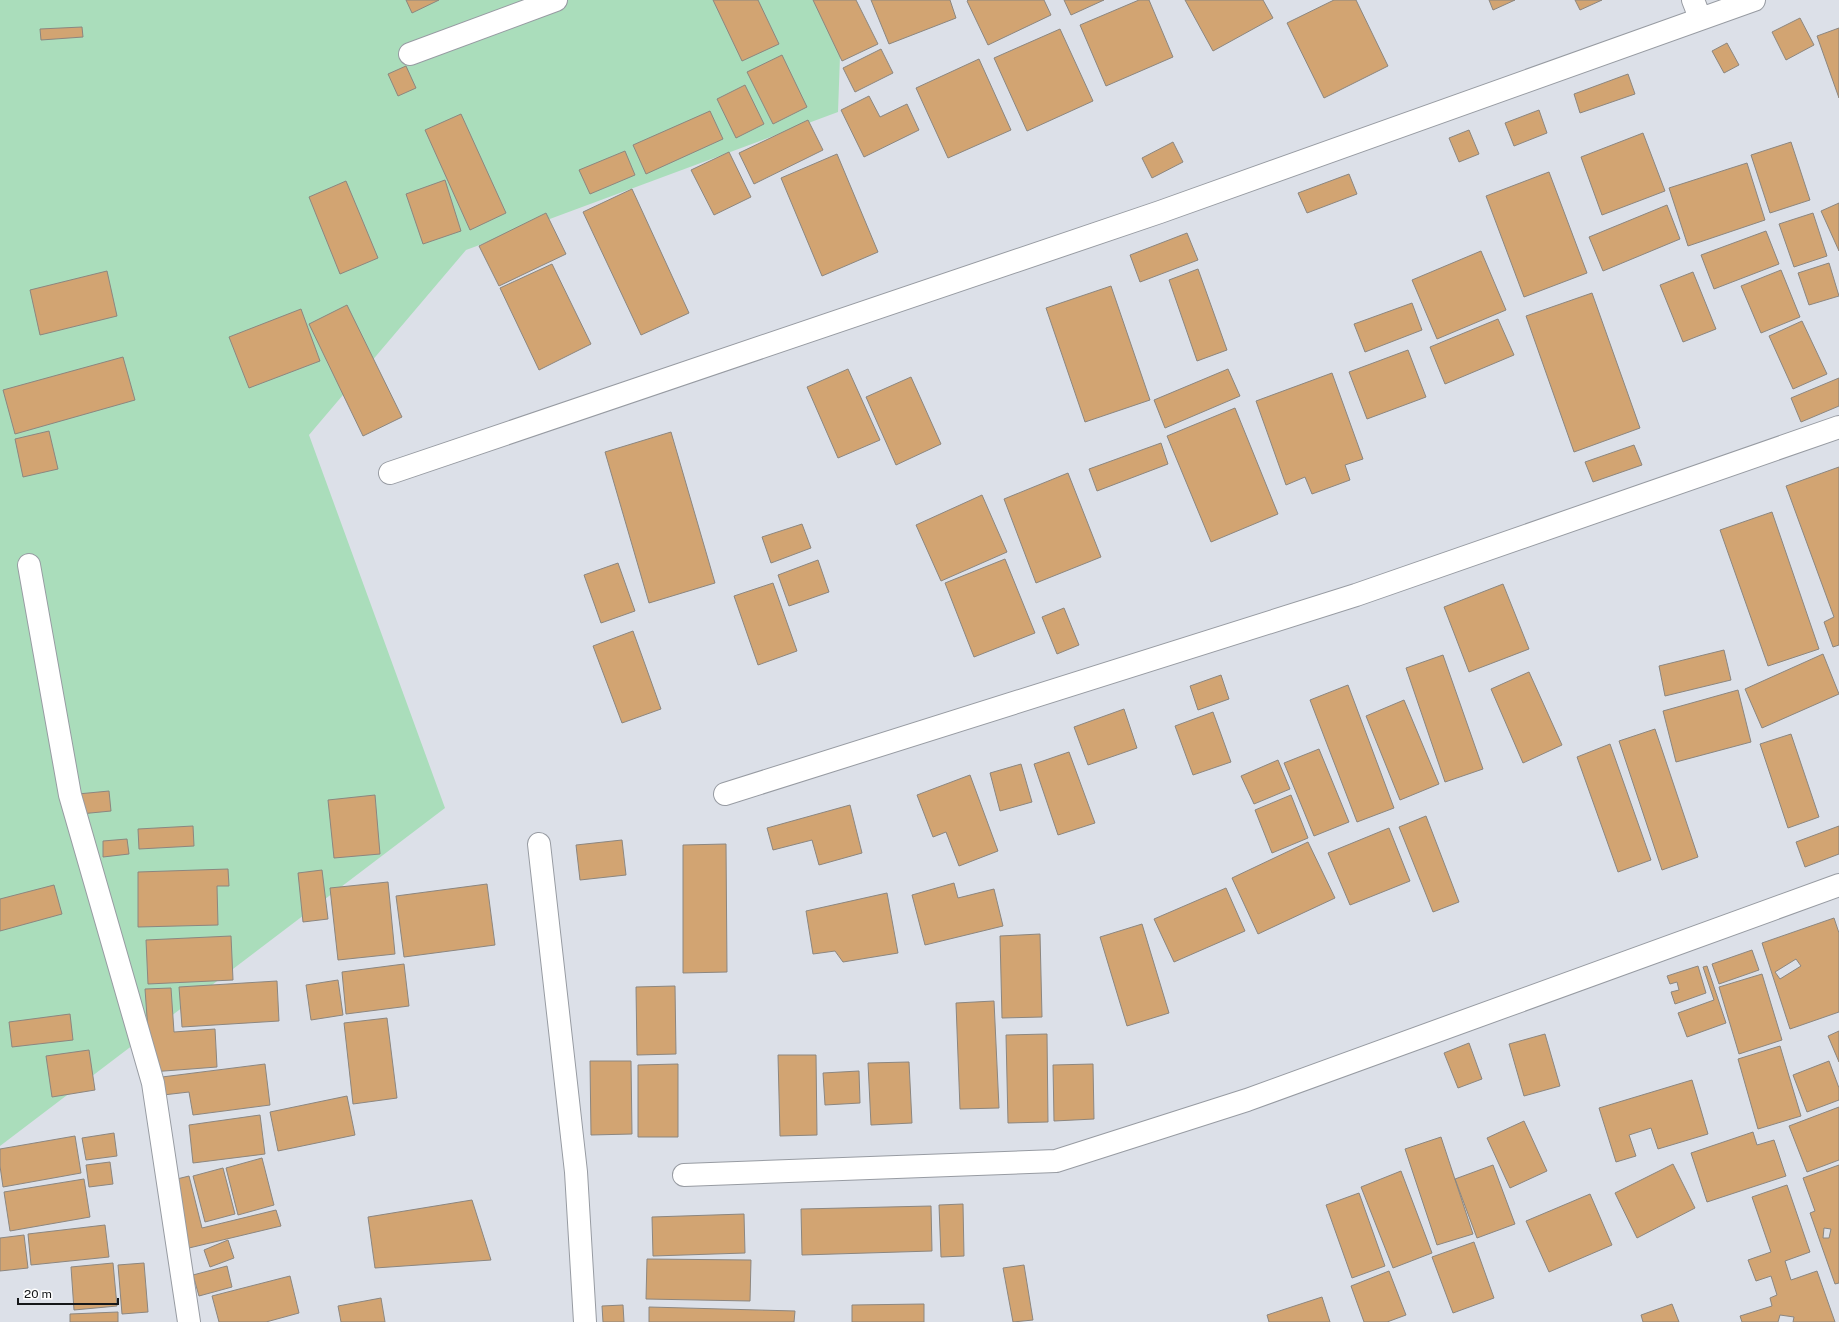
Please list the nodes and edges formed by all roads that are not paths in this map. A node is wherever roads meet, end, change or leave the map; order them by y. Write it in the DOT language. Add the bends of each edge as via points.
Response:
graph roads {
  1 [pos="556,0"];
  2 [pos="1754,0"];
  3 [pos="1696,9"];
  4 [pos="410,54"];
  5 [pos="1839,427"];
  6 [pos="390,473"];
  7 [pos="29,564"];
  8 [pos="725,794"];
  9 [pos="538,844"];
  10 [pos="1839,885"];
  11 [pos="684,1175"];
  12 [pos="189,1322"];
  13 [pos="585,1322"];
  1 -- 4 [label="street"];
  2 -- 3 [label="street"];
  3 -- 6 [label="street" via="1160,212"];
  5 -- 8 [label="street" via="1356,595"];
  7 -- 12 [label="street" via="70,795 153,1083"];
  9 -- 13 [label="street" via="576,1172"];
  10 -- 11 [label="street" via="1247,1100 1056,1161"];
}
